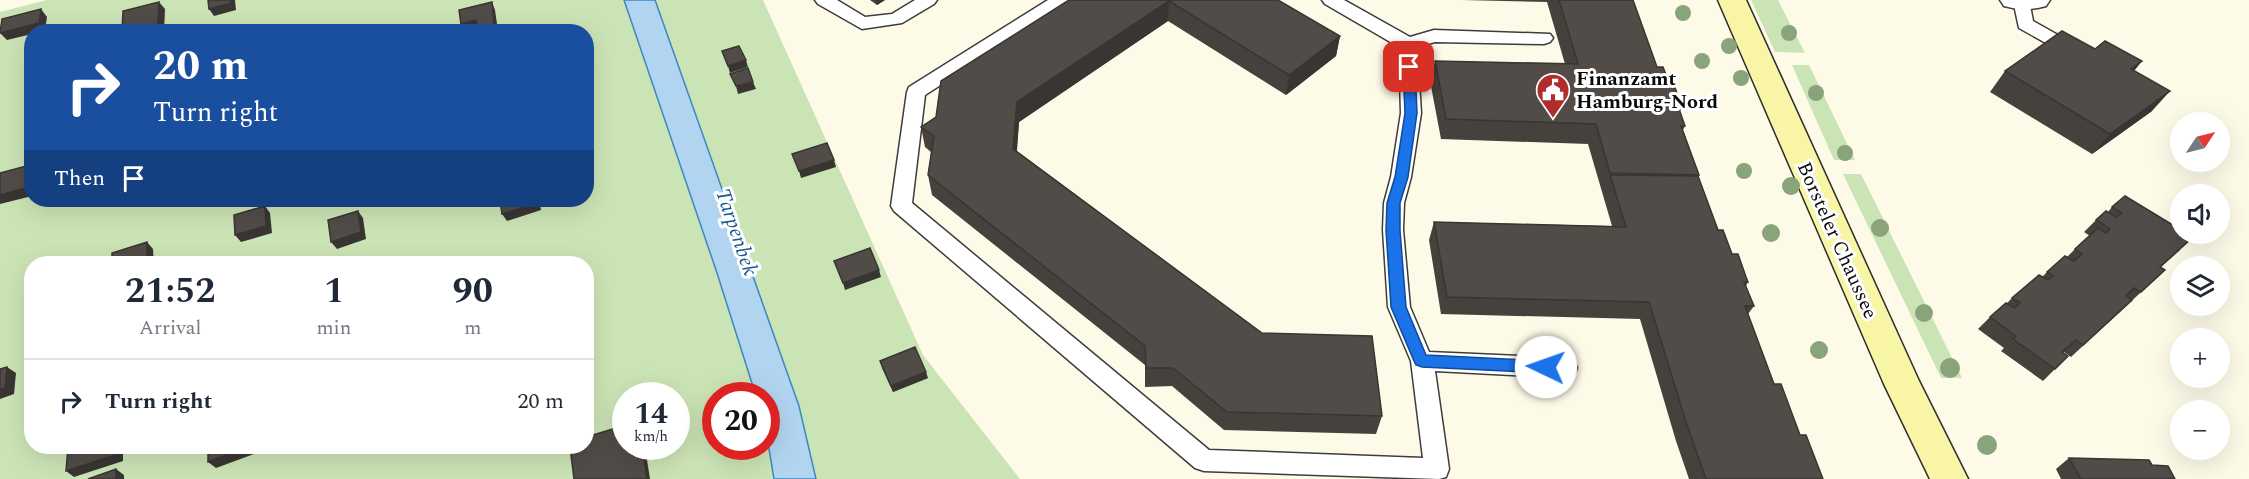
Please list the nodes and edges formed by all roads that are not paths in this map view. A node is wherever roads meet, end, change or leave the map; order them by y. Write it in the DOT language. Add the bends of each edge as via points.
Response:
graph roads {
  1 [pos="824,0"];
  2 [pos="928,0"];
  3 [pos="1061,0"];
  4 [pos="1331,0"];
  5 [pos="1732,0"];
  6 [pos="2024,0"];
  7 [pos="1544,38"];
  8 [pos="1408,44"];
  9 [pos="2087,58"];
  10 [pos="1422,361"];
  11 [pos="1566,368"];
  12 [pos="1949,479"];
  1 -- 2 [label="lane" via="862,22 896,19"];
  3 -- 10 [label="lane" via="916,92 901,206 1204,460 1437,469"];
  4 -- 8 [label="lane"];
  5 -- 12 [label="main road, Borsteler Chaussee" via="1902,384"];
  6 -- 9 [label="lane" via="2025,24"];
  7 -- 8 [label="lane" via="1434,36"];
  8 -- 10 [label="lane" via="1411,113 1394,203 1393,230 1399,307"];
  10 -- 11 [label="lane"];
}
